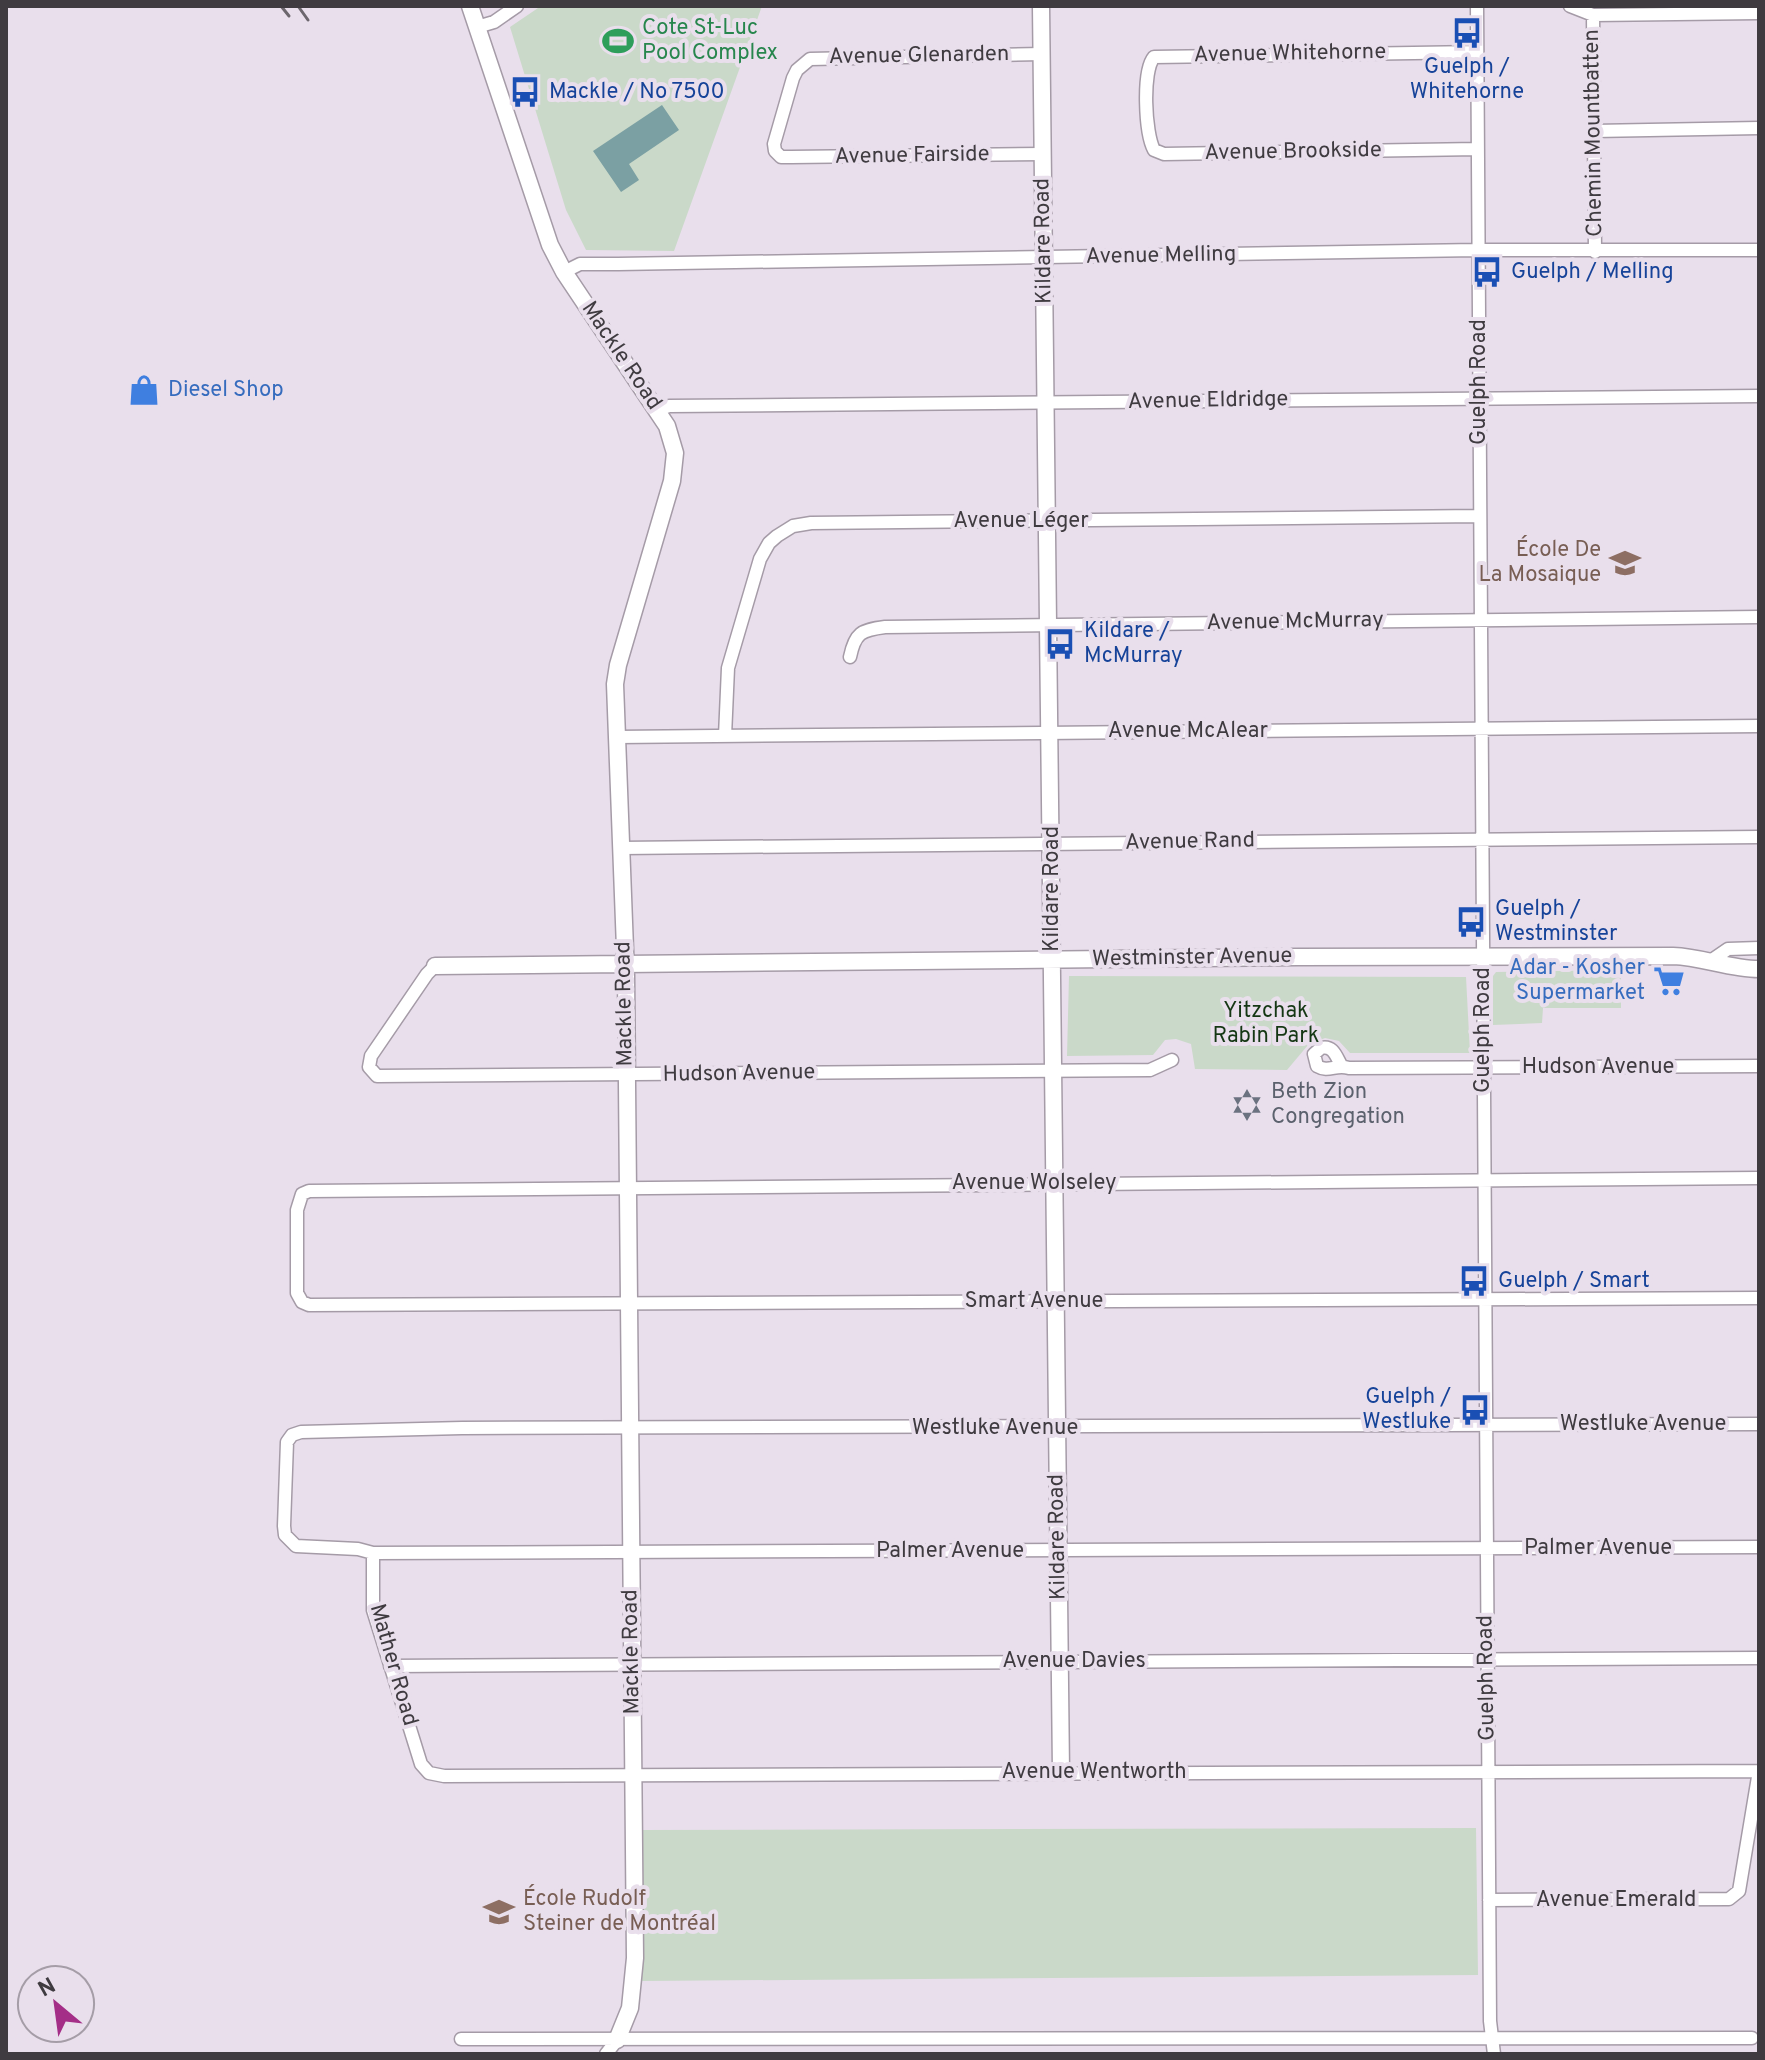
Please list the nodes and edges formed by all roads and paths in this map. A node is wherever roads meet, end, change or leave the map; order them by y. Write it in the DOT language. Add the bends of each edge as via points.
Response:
graph roads {
  1 [pos="470,6"];
  2 [pos="517,6"];
  3 [pos="1041,6"];
  4 [pos="1477,6"];
  5 [pos="1570,6"];
  6 [pos="1759,13"];
  7 [pos="1593,15"];
  8 [pos="477,27"];
  9 [pos="1477,52"];
  10 [pos="1042,54"];
  11 [pos="1148,107"];
  12 [pos="1759,128"];
  13 [pos="1594,131"];
  14 [pos="1478,149"];
  15 [pos="1043,154"];
  16 [pos="781,157"];
  17 [pos="1477,250"];
  18 [pos="1759,250"];
  19 [pos="1595,252"];
  20 [pos="1044,258"];
  21 [pos="564,272"];
  22 [pos="1759,396"];
  23 [pos="1479,399"];
  24 [pos="1046,403"];
  25 [pos="657,410"];
  26 [pos="1479,516"];
  27 [pos="1048,520"];
  28 [pos="1759,617"];
  29 [pos="1480,620"];
  30 [pos="1049,624"];
  31 [pos="850,657"];
  32 [pos="1759,726"];
  33 [pos="1481,728"];
  34 [pos="1050,733"];
  35 [pos="725,736"];
  36 [pos="617,737"];
  37 [pos="1759,837"];
  38 [pos="1481,839"];
  39 [pos="1052,844"];
  40 [pos="621,848"];
  41 [pos="1759,948"];
  42 [pos="1482,956"];
  43 [pos="1052,959"];
  44 [pos="1709,962"];
  45 [pos="626,963"];
  46 [pos="435,966"];
  47 [pos="1759,969"];
  48 [pos="1172,1060"];
  49 [pos="1341,1065"];
  50 [pos="1759,1066"];
  51 [pos="1482,1067"];
  52 [pos="1053,1071"];
  53 [pos="626,1075"];
  54 [pos="1759,1178"];
  55 [pos="1483,1180"];
  56 [pos="1056,1183"];
  57 [pos="628,1187"];
  58 [pos="1759,1298"];
  59 [pos="1484,1299"];
  60 [pos="1056,1301"];
  61 [pos="629,1303"];
  62 [pos="309,1305"];
  63 [pos="1759,1424"];
  64 [pos="1486,1425"];
  65 [pos="1057,1427"];
  66 [pos="630,1429"];
  67 [pos="285,1493"];
  68 [pos="1759,1547"];
  69 [pos="1486,1549"];
  70 [pos="1058,1551"];
  71 [pos="373,1553"];
  72 [pos="631,1553"];
  73 [pos="1759,1658"];
  74 [pos="1487,1660"];
  75 [pos="1060,1661"];
  76 [pos="633,1663"];
  77 [pos="390,1666"];
  78 [pos="1488,1771"];
  79 [pos="1759,1771"];
  80 [pos="1061,1772"];
  81 [pos="429,1773"];
  82 [pos="633,1774"];
  83 [pos="1489,1900"];
  84 [pos="1492,2038"];
  85 [pos="1752,2038"];
  86 [pos="461,2039"];
  87 [pos="617,2040"];
  88 [pos="606,2054"];
  89 [pos="1494,2054"];
  1 -- 8 [label="street, Mackle Road"];
  2 -- 8 [label="street"];
  3 -- 10 [label="street, Kildare Road"];
  4 -- 9 [label="street, Guelph Road"];
  5 -- 7 [label="street"];
  6 -- 7 [label="street"];
  7 -- 13 [label="street, Chemin Mountbatten"];
  8 -- 21 [label="street, Mackle Road" via="542,225"];
  9 -- 11 [label="street, Avenue Whitehorne" via="1154,57 1148,64"];
  9 -- 14 [label="street, Guelph Road"];
  10 -- 15 [label="street, Kildare Road"];
  10 -- 16 [label="street, Avenue Glenarden" via="810,59 793,78 774,144"];
  11 -- 14 [label="street, Avenue Brookside" via="1149,140 1164,154"];
  12 -- 13 [label="street"];
  13 -- 19 [label="street, Chemin Mountbatten"];
  14 -- 17 [label="street, Guelph Road"];
  15 -- 16 [label="street, Avenue Fairside"];
  15 -- 20 [label="street, Kildare Road"];
  17 -- 19 [label="street, Avenue Melling"];
  17 -- 20 [label="street, Avenue Melling"];
  17 -- 23 [label="street, Guelph Road"];
  18 -- 19 [label="street, Avenue Melling"];
  20 -- 21 [label="street, Avenue Melling" via="580,264"];
  20 -- 24 [label="street, Kildare Road"];
  21 -- 25 [label="street, Mackle Road"];
  22 -- 23 [label="street, Avenue Eldridge"];
  23 -- 24 [label="street, Avenue Eldridge"];
  23 -- 26 [label="street, Guelph Road"];
  24 -- 25 [label="street, Avenue Eldridge"];
  24 -- 27 [label="street, Kildare Road"];
  25 -- 36 [label="street, Mackle Road" via="673,441 675,466 616,671"];
  26 -- 27 [label="street, Avenue Léger"];
  26 -- 29 [label="street, Guelph Road"];
  27 -- 30 [label="street, Kildare Road"];
  27 -- 35 [label="street, Avenue Léger" via="811,523 782,532 760,559 730,660"];
  28 -- 29 [label="street, Avenue McMurray"];
  29 -- 30 [label="street, Avenue McMurray"];
  29 -- 33 [label="street, Guelph Road"];
  30 -- 31 [label="street, Avenue McMurray" via="867,629 853,643"];
  30 -- 34 [label="street, Kildare Road"];
  32 -- 33 [label="street, Avenue McAlear"];
  33 -- 34 [label="street, Avenue McAlear"];
  33 -- 38 [label="street, Guelph Road"];
  34 -- 35 [label="street, Avenue McAlear"];
  34 -- 39 [label="street, Kildare Road"];
  35 -- 36 [label="street, Avenue McAlear"];
  36 -- 40 [label="street, Mackle Road"];
  37 -- 38 [label="street, Avenue Rand"];
  38 -- 39 [label="street, Avenue Rand"];
  38 -- 42 [label="street, Guelph Road"];
  39 -- 40 [label="street, Avenue Rand"];
  39 -- 43 [label="street, Kildare Road"];
  40 -- 45 [label="street, Mackle Road"];
  41 -- 44 [label="street, Westminster Avenue" via="1728,949"];
  42 -- 43 [label="street, Westminster Avenue"];
  42 -- 44 [label="street, Westminster Avenue" via="1673,956"];
  42 -- 51 [label="street, Guelph Road"];
  43 -- 45 [label="street, Westminster Avenue"];
  43 -- 52 [label="street, Kildare Road"];
  44 -- 47 [label="street, Westminster Avenue"];
  45 -- 46 [label="street, Westminster Avenue"];
  45 -- 53 [label="street, Mackle Road"];
  46 -- 53 [label="street, Hudson Avenue" via="371,1056 370,1069 378,1076"];
  48 -- 52 [label="street, Hudson Avenue" via="1150,1070"];
  49 -- 51 [label="street, Hudson Avenue"];
  50 -- 51 [label="street, Hudson Avenue"];
  51 -- 55 [label="street, Guelph Road"];
  52 -- 53 [label="street, Hudson Avenue"];
  52 -- 56 [label="street, Kildare Road"];
  53 -- 57 [label="street, Mackle Road"];
  54 -- 55 [label="street, Avenue Wolseley"];
  55 -- 56 [label="street, Avenue Wolseley"];
  55 -- 59 [label="street, Guelph Road"];
  56 -- 57 [label="street, Avenue Wolseley"];
  56 -- 60 [label="street, Kildare Road"];
  57 -- 61 [label="street, Mackle Road"];
  57 -- 62 [label="street, Avenue Wolseley" via="309,1191 298,1200 297,1210 297,1293"];
  58 -- 59 [label="street, Smart Avenue"];
  59 -- 60 [label="street, Smart Avenue"];
  59 -- 64 [label="street, Guelph Road"];
  60 -- 61 [label="street, Smart Avenue"];
  60 -- 65 [label="street, Kildare Road"];
  61 -- 62 [label="street, Smart Avenue"];
  61 -- 66 [label="street, Mackle Road"];
  63 -- 64 [label="street, Westluke Avenue"];
  64 -- 65 [label="street, Westluke Avenue"];
  64 -- 69 [label="street, Guelph Road"];
  65 -- 66 [label="street, Westluke Avenue"];
  65 -- 70 [label="street, Kildare Road"];
  66 -- 67 [label="street, Westluke Avenue" via="301,1432 287,1442"];
  66 -- 72 [label="street, Mackle Road"];
  67 -- 71 [label="street, Palmer Avenue" via="285,1535 290,1542"];
  68 -- 69 [label="street, Palmer Avenue"];
  69 -- 70 [label="street, Palmer Avenue"];
  69 -- 74 [label="street, Guelph Road"];
  70 -- 72 [label="street, Palmer Avenue"];
  70 -- 75 [label="street, Kildare Road"];
  71 -- 72 [label="street, Palmer Avenue"];
  71 -- 77 [label="street, Mather Road" via="373,1610"];
  72 -- 76 [label="street, Mackle Road"];
  73 -- 74 [label="street, Avenue Davies"];
  74 -- 75 [label="street, Avenue Davies"];
  74 -- 78 [label="street, Guelph Road"];
  75 -- 76 [label="street, Avenue Davies"];
  75 -- 80 [label="street, Kildare Road"];
  76 -- 77 [label="street, Avenue Davies"];
  76 -- 82 [label="street, Mackle Road"];
  77 -- 81 [label="street, Mather Road" via="421,1764"];
  78 -- 79 [label="street, Avenue Wentworth"];
  78 -- 80 [label="street, Avenue Wentworth"];
  78 -- 83 [label="street, Guelph Road"];
  79 -- 83 [label="street, Avenue Emerald" via="1739,1891 1729,1899"];
  80 -- 82 [label="street, Avenue Wentworth"];
  81 -- 82 [label="street, Avenue Wentworth"];
  82 -- 87 [label="street, Mackle Road" via="635,1981"];
  83 -- 84 [label="street, Guelph Road"];
  84 -- 85 [label="street"];
  84 -- 87 [label="street"];
  84 -- 89 [label="street, Guelph Road"];
  86 -- 87 [label="street"];
  87 -- 88 [label="street, Mackle Road"];
}
